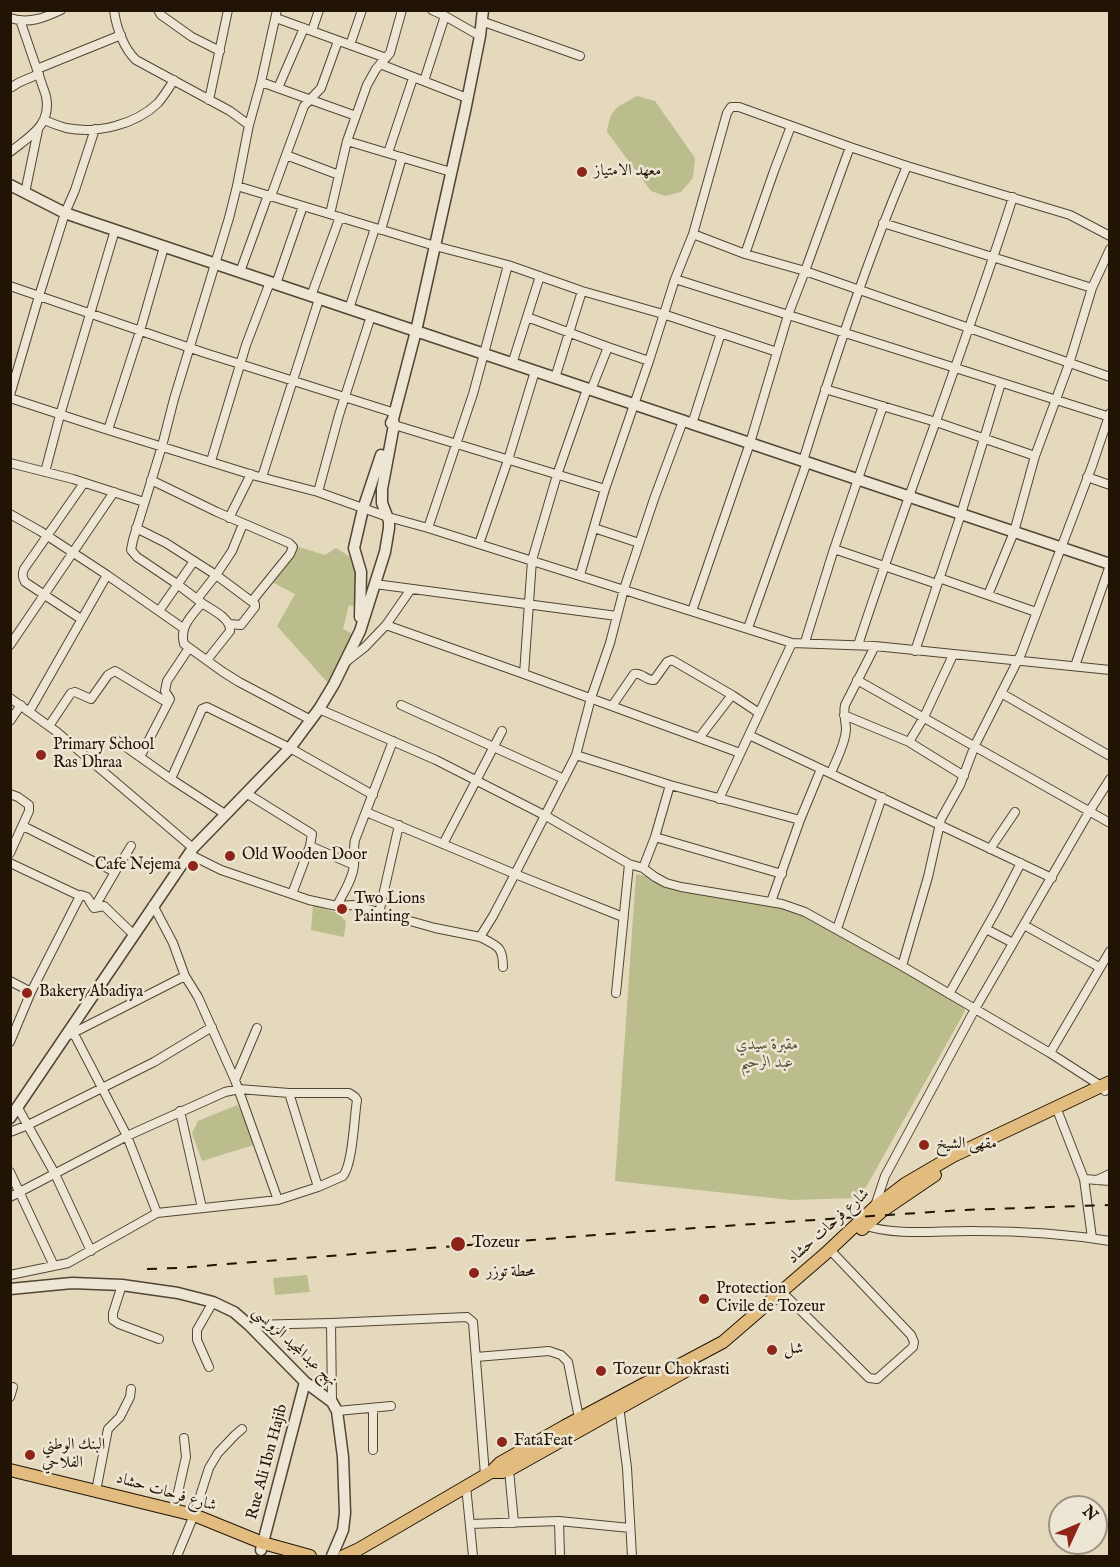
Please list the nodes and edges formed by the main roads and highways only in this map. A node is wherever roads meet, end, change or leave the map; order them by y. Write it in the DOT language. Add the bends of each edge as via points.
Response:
graph roads {
  1 [pos="1106,1087"];
  2 [pos="862,1224"];
  3 [pos="784,1294"];
  4 [pos="618,1403"];
  5 [pos="566,1431"];
  6 [pos="10,1470"];
  7 [pos="488,1473"];
  8 [pos="10,1478"];
  9 [pos="193,1518"];
  10 [pos="262,1546"];
  11 [pos="279,1557"];
  12 [pos="310,1557"];
  13 [pos="344,1557"];
  1 -- 2 [label="main road, شارع فرحات حشاد" via="946,1160 905,1184"];
  2 -- 3 [label="main road, شارع فرحات حشاد"];
  2 -- 3 [label="main road, شارع فرحات حشاد" via="834,1254"];
  3 -- 4 [label="main road, شارع فرحات حشاد" via="723,1342"];
  4 -- 5 [label="main road, شارع فرحات حشاد"];
  4 -- 5 [label="main road, شارع فرحات حشاد" via="579,1418"];
  5 -- 7 [label="main road, شارع فرحات حشاد" via="500,1463"];
  5 -- 7 [label="main road, شارع فرحات حشاد" via="509,1470"];
  6 -- 9 [label="main road, شارع فرحات حشاد"];
  7 -- 13 [label="main road, شارع فرحات حشاد"];
  8 -- 9 [label="main road, شارع فرحات حشاد"];
  9 -- 10 [label="main road, شارع فرحات حشاد"];
  10 -- 11 [label="main road, شارع فرحات حشاد"];
  10 -- 12 [label="main road, شارع فرحات حشاد"];
}
